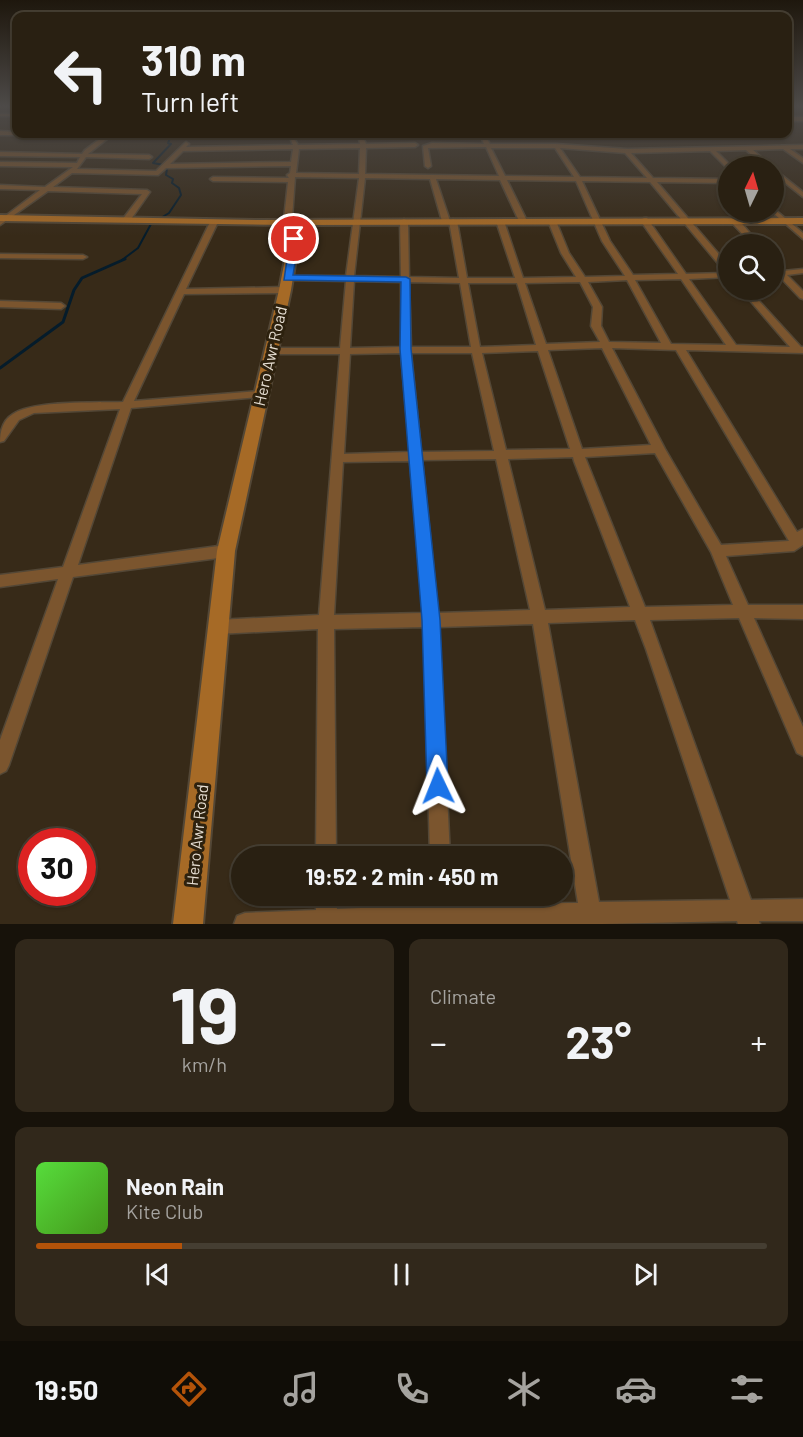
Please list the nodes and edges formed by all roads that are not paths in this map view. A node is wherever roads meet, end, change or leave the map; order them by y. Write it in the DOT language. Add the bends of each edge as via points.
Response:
graph roads {
  1 [pos="92,149"];
  2 [pos="215,149"];
  3 [pos="296,149"];
  4 [pos="363,149"];
  5 [pos="426,149"];
  6 [pos="490,149"];
  7 [pos="558,149"];
  8 [pos="600,149"];
  9 [pos="706,149"];
  10 [pos="711,149"];
  11 [pos="787,149"];
  12 [pos="181,150"];
  13 [pos="627,151"];
  14 [pos="0,154"];
  15 [pos="85,155"];
  16 [pos="718,156"];
  17 [pos="149,157"];
  18 [pos="803,161"];
  19 [pos="0,164"];
  20 [pos="292,164"];
  21 [pos="80,165"];
  22 [pos="166,166"];
  23 [pos="428,166"];
  24 [pos="73,171"];
  25 [pos="361,175"];
  26 [pos="432,176"];
  27 [pos="290,178"];
  28 [pos="503,178"];
  29 [pos="213,179"];
  30 [pos="578,179"];
  31 [pos="784,179"];
  32 [pos="651,180"];
  33 [pos="718,181"];
  34 [pos="787,182"];
  35 [pos="803,182"];
  36 [pos="0,187"];
  37 [pos="51,188"];
  38 [pos="803,195"];
  39 [pos="2,220"];
  40 [pos="126,220"];
  41 [pos="599,220"];
  42 [pos="645,220"];
  43 [pos="687,220"];
  44 [pos="360,221"];
  45 [pos="404,221"];
  46 [pos="450,221"];
  47 [pos="500,221"];
  48 [pos="523,221"];
  49 [pos="552,221"];
  50 [pos="718,221"];
  51 [pos="785,221"];
  52 [pos="803,221"];
  53 [pos="214,222"];
  54 [pos="736,222"];
  55 [pos="292,223"];
  56 [pos="747,234"];
  57 [pos="803,237"];
  58 [pos="0,256"];
  59 [pos="83,257"];
  60 [pos="718,259"];
  61 [pos="803,271"];
  62 [pos="784,273"];
  63 [pos="718,274"];
  64 [pos="629,276"];
  65 [pos="685,276"];
  66 [pos="350,278"];
  67 [pos="406,279"];
  68 [pos="581,279"];
  69 [pos="464,280"];
  70 [pos="784,280"];
  71 [pos="522,281"];
  72 [pos="286,284"];
  73 [pos="180,292"];
  74 [pos="803,296"];
  75 [pos="754,300"];
  76 [pos="0,304"];
  77 [pos="61,306"];
  78 [pos="607,345"];
  79 [pos="542,346"];
  80 [pos="673,347"];
  81 [pos="344,349"];
  82 [pos="406,349"];
  83 [pos="734,349"];
  84 [pos="476,350"];
  85 [pos="800,350"];
  86 [pos="270,351"];
  87 [pos="260,394"];
  88 [pos="127,405"];
  89 [pos="0,438"];
  90 [pos="659,449"];
  91 [pos="578,453"];
  92 [pos="500,455"];
  93 [pos="417,457"];
  94 [pos="336,458"];
  95 [pos="800,538"];
  96 [pos="226,550"];
  97 [pos="717,551"];
  98 [pos="67,572"];
  99 [pos="0,581"];
  100 [pos="744,611"];
  101 [pos="803,612"];
  102 [pos="539,616"];
  103 [pos="641,616"];
  104 [pos="326,620"];
  105 [pos="431,620"];
  106 [pos="217,627"];
  107 [pos="803,747"];
  108 [pos="0,765"];
  109 [pos="326,846"];
  110 [pos="440,846"];
  111 [pos="327,906"];
  112 [pos="803,910"];
  113 [pos="443,911"];
  114 [pos="747,917"];
  115 [pos="591,918"];
  116 [pos="327,920"];
  117 [pos="188,924"];
  118 [pos="245,924"];
  1 -- 15 [label="street"];
  2 -- 12 [label="street"];
  3 -- 20 [label="street"];
  4 -- 25 [label="street"];
  5 -- 23 [label="street"];
  6 -- 28 [label="street"];
  7 -- 30 [label="street"];
  8 -- 13 [label="street"];
  9 -- 13 [label="street"];
  10 -- 16 [label="street"];
  11 -- 18 [label="street"];
  12 -- 22 [label="street"];
  13 -- 32 [label="street"];
  14 -- 15 [label="street"];
  15 -- 17 [label="street"];
  15 -- 21 [label="street"];
  19 -- 21 [label="street"];
  20 -- 22 [label="street"];
  20 -- 27 [label="street"];
  21 -- 24 [label="street"];
  22 -- 24 [label="street" via="157,173"];
  24 -- 37 [label="street"];
  25 -- 26 [label="street"];
  25 -- 27 [label="street"];
  25 -- 44 [label="street"];
  26 -- 28 [label="street"];
  26 -- 46 [label="street"];
  27 -- 29 [label="street"];
  27 -- 55 [label="street" via="288,219"];
  28 -- 30 [label="street"];
  28 -- 48 [label="street"];
  30 -- 32 [label="street"];
  30 -- 41 [label="street"];
  31 -- 34 [label="street"];
  32 -- 33 [label="street"];
  32 -- 43 [label="street"];
  34 -- 35 [label="street"];
  34 -- 38 [label="street"];
  36 -- 37 [label="street"];
  37 -- 39 [label="street"];
  37 -- 40 [label="street" via="147,192"];
  39 -- 40 [label="main road"];
  40 -- 53 [label="main road"];
  41 -- 42 [label="main road"];
  41 -- 49 [label="main road"];
  41 -- 64 [label="street" via="606,241"];
  42 -- 43 [label="main road"];
  42 -- 65 [label="street"];
  43 -- 50 [label="main road"];
  43 -- 60 [label="street"];
  44 -- 45 [label="main road"];
  44 -- 55 [label="main road"];
  44 -- 66 [label="street"];
  45 -- 46 [label="main road"];
  45 -- 67 [label="street"];
  46 -- 47 [label="main road"];
  46 -- 69 [label="street"];
  47 -- 48 [label="main road"];
  47 -- 71 [label="street"];
  48 -- 49 [label="main road"];
  49 -- 68 [label="street"];
  51 -- 52 [label="main road"];
  51 -- 57 [label="street"];
  53 -- 55 [label="main road"];
  53 -- 73 [label="street"];
  54 -- 56 [label="street"];
  55 -- 72 [label="main road, Hero Awr Road" via="294,239"];
  58 -- 59 [label="street"];
  61 -- 62 [label="street"];
  63 -- 65 [label="street"];
  64 -- 65 [label="street"];
  64 -- 68 [label="street"];
  64 -- 80 [label="street"];
  65 -- 83 [label="street"];
  66 -- 67 [label="street"];
  66 -- 72 [label="street"];
  66 -- 81 [label="street"];
  67 -- 69 [label="street"];
  67 -- 82 [label="street"];
  68 -- 71 [label="street"];
  68 -- 78 [label="street" via="598,310 596,326"];
  69 -- 71 [label="street"];
  69 -- 84 [label="street"];
  70 -- 74 [label="street"];
  71 -- 79 [label="street"];
  72 -- 73 [label="street"];
  72 -- 86 [label="main road, Hero Awr Road"];
  73 -- 88 [label="street"];
  75 -- 85 [label="street"];
  76 -- 77 [label="street"];
  78 -- 79 [label="street"];
  78 -- 80 [label="street"];
  78 -- 90 [label="street"];
  79 -- 84 [label="street"];
  79 -- 91 [label="street"];
  80 -- 83 [label="street"];
  80 -- 95 [label="street"];
  81 -- 82 [label="street"];
  81 -- 86 [label="street"];
  81 -- 94 [label="street"];
  82 -- 84 [label="street"];
  82 -- 93 [label="street"];
  83 -- 85 [label="street"];
  84 -- 92 [label="street"];
  86 -- 87 [label="main road, Hero Awr Road"];
  87 -- 88 [label="street"];
  87 -- 96 [label="main road, Hero Awr Road"];
  88 -- 89 [label="street" via="33,410 15,417"];
  88 -- 98 [label="street"];
  90 -- 91 [label="street"];
  90 -- 97 [label="street"];
  91 -- 92 [label="street"];
  91 -- 103 [label="street"];
  92 -- 93 [label="street"];
  92 -- 102 [label="street"];
  93 -- 94 [label="street"];
  93 -- 105 [label="street"];
  94 -- 104 [label="street"];
  95 -- 97 [label="street" via="789,547"];
  96 -- 98 [label="street"];
  96 -- 106 [label="main road, Hero Awr Road"];
  97 -- 100 [label="street"];
  98 -- 99 [label="street"];
  98 -- 108 [label="street"];
  100 -- 101 [label="street"];
  100 -- 103 [label="street"];
  100 -- 107 [label="street"];
  102 -- 103 [label="street"];
  102 -- 105 [label="street"];
  102 -- 115 [label="street"];
  103 -- 114 [label="street"];
  104 -- 105 [label="street"];
  104 -- 106 [label="street"];
  104 -- 109 [label="street"];
  105 -- 110 [label="street"];
  106 -- 117 [label="main road, Hero Awr Road"];
  111 -- 116 [label="street"];
  112 -- 114 [label="street"];
  113 -- 115 [label="street"];
  113 -- 116 [label="street"];
  114 -- 115 [label="street"];
  116 -- 118 [label="street"];
}
